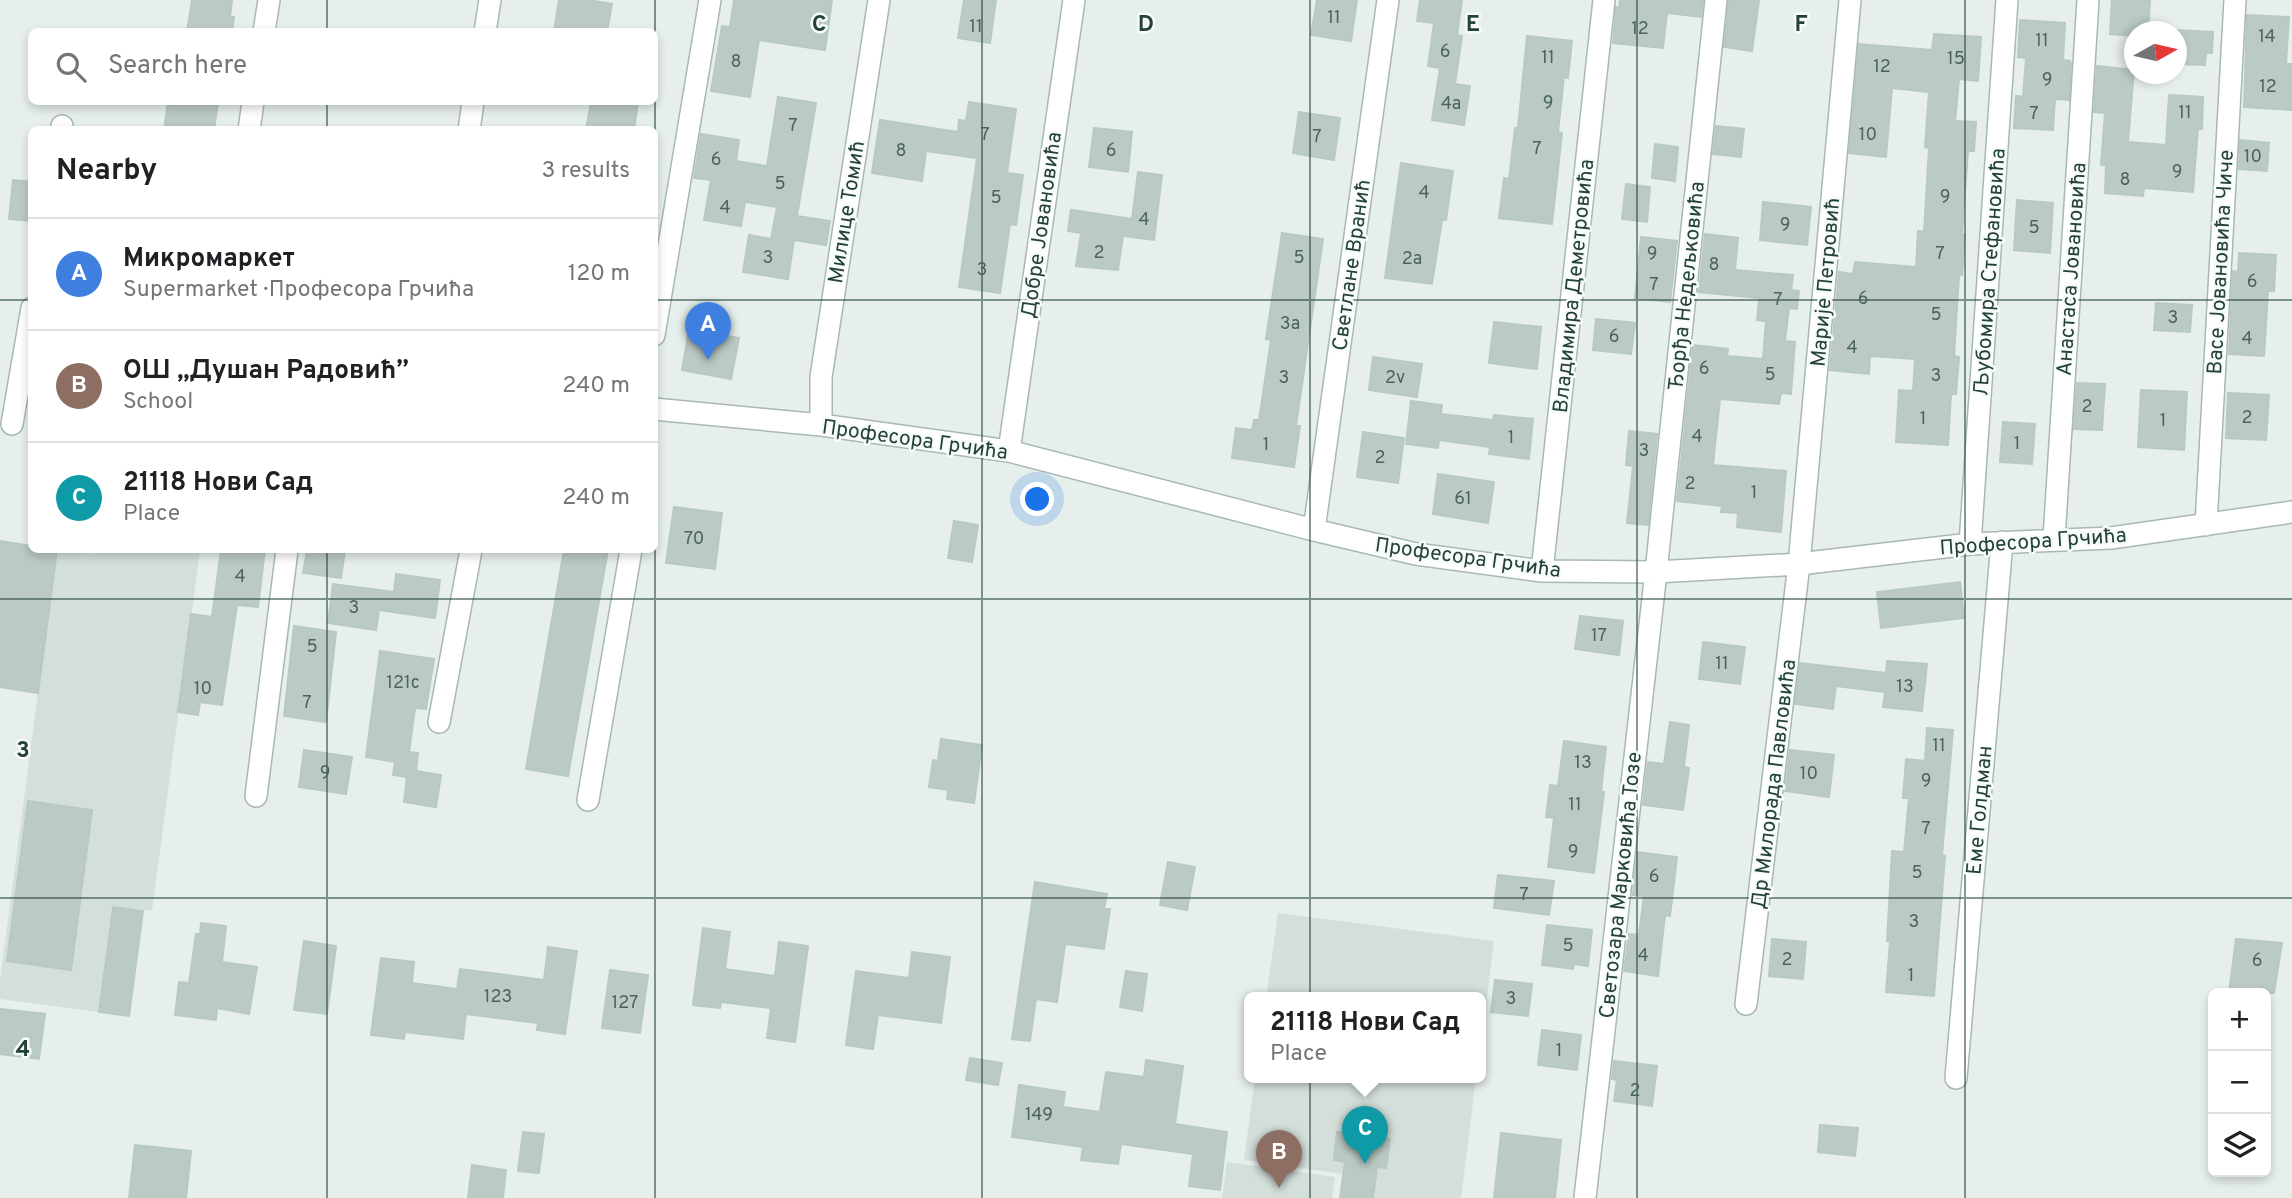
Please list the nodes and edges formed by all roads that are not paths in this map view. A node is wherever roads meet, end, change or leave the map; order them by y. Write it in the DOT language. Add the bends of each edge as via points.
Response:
graph roads {
  1 [pos="269,0"];
  2 [pos="490,0"];
  3 [pos="710,0"];
  4 [pos="879,0"];
  5 [pos="1074,0"];
  6 [pos="1388,0"];
  7 [pos="1604,0"];
  8 [pos="1716,0"];
  9 [pos="1850,0"];
  10 [pos="2007,0"];
  11 [pos="2088,0"];
  12 [pos="2235,0"];
  13 [pos="265,28"];
  14 [pos="486,28"];
  15 [pos="252,105"];
  16 [pos="473,105"];
  17 [pos="249,126"];
  18 [pos="470,126"];
  19 [pos="658,311"];
  20 [pos="28,334"];
  21 [pos="658,411"];
  22 [pos="14,424"];
  23 [pos="821,425"];
  24 [pos="1009,451"];
  25 [pos="2292,512"];
  26 [pos="2206,525"];
  27 [pos="1314,530"];
  28 [pos="2054,539"];
  29 [pos="2002,542"];
  30 [pos="1970,544"];
  31 [pos="287,553"];
  32 [pos="470,553"];
  33 [pos="630,553"];
  34 [pos="1799,564"];
  35 [pos="1542,571"];
  36 [pos="1656,572"];
  37 [pos="439,722"];
  38 [pos="256,796"];
  39 [pos="588,800"];
  40 [pos="1746,1004"];
  41 [pos="1956,1079"];
  42 [pos="1585,1198"];
  1 -- 13 [label="street"];
  2 -- 14 [label="street"];
  3 -- 19 [label="street"];
  4 -- 23 [label="street, Милице Томић" via="821,377"];
  5 -- 24 [label="street, Добре Јовановића"];
  6 -- 27 [label="street, Светлане Вранић"];
  7 -- 35 [label="street, Владимира Деметровића"];
  8 -- 36 [label="street, Ђорђа Недељковића"];
  9 -- 34 [label="street, Марије Петровић"];
  10 -- 30 [label="street, Љубомира Стефановића"];
  11 -- 28 [label="street, Анастаса Јовановића"];
  12 -- 26 [label="street, Васе Јовановића Чиче"];
  15 -- 17 [label="street"];
  16 -- 18 [label="street"];
  20 -- 22 [label="street"];
  21 -- 23 [label="street, Професора Грчића"];
  23 -- 24 [label="street, Професора Грчића"];
  24 -- 27 [label="street, Професора Грчића"];
  25 -- 26 [label="street, Професора Грчића"];
  26 -- 28 [label="street, Професора Грчића" via="2111,538"];
  27 -- 35 [label="street, Професора Грчића" via="1416,554"];
  28 -- 29 [label="street, Професора Грчића"];
  29 -- 30 [label="street, Професора Грчића"];
  29 -- 41 [label="street, Еме Голдман"];
  30 -- 34 [label="street, Професора Грчића"];
  31 -- 38 [label="street"];
  32 -- 37 [label="street"];
  33 -- 39 [label="street"];
  34 -- 36 [label="street, Професора Грчића"];
  34 -- 40 [label="street, Др Милорада Павловића"];
  35 -- 36 [label="street, Професора Грчића"];
  36 -- 42 [label="street, Светозара Марковића Тозе"];
}
